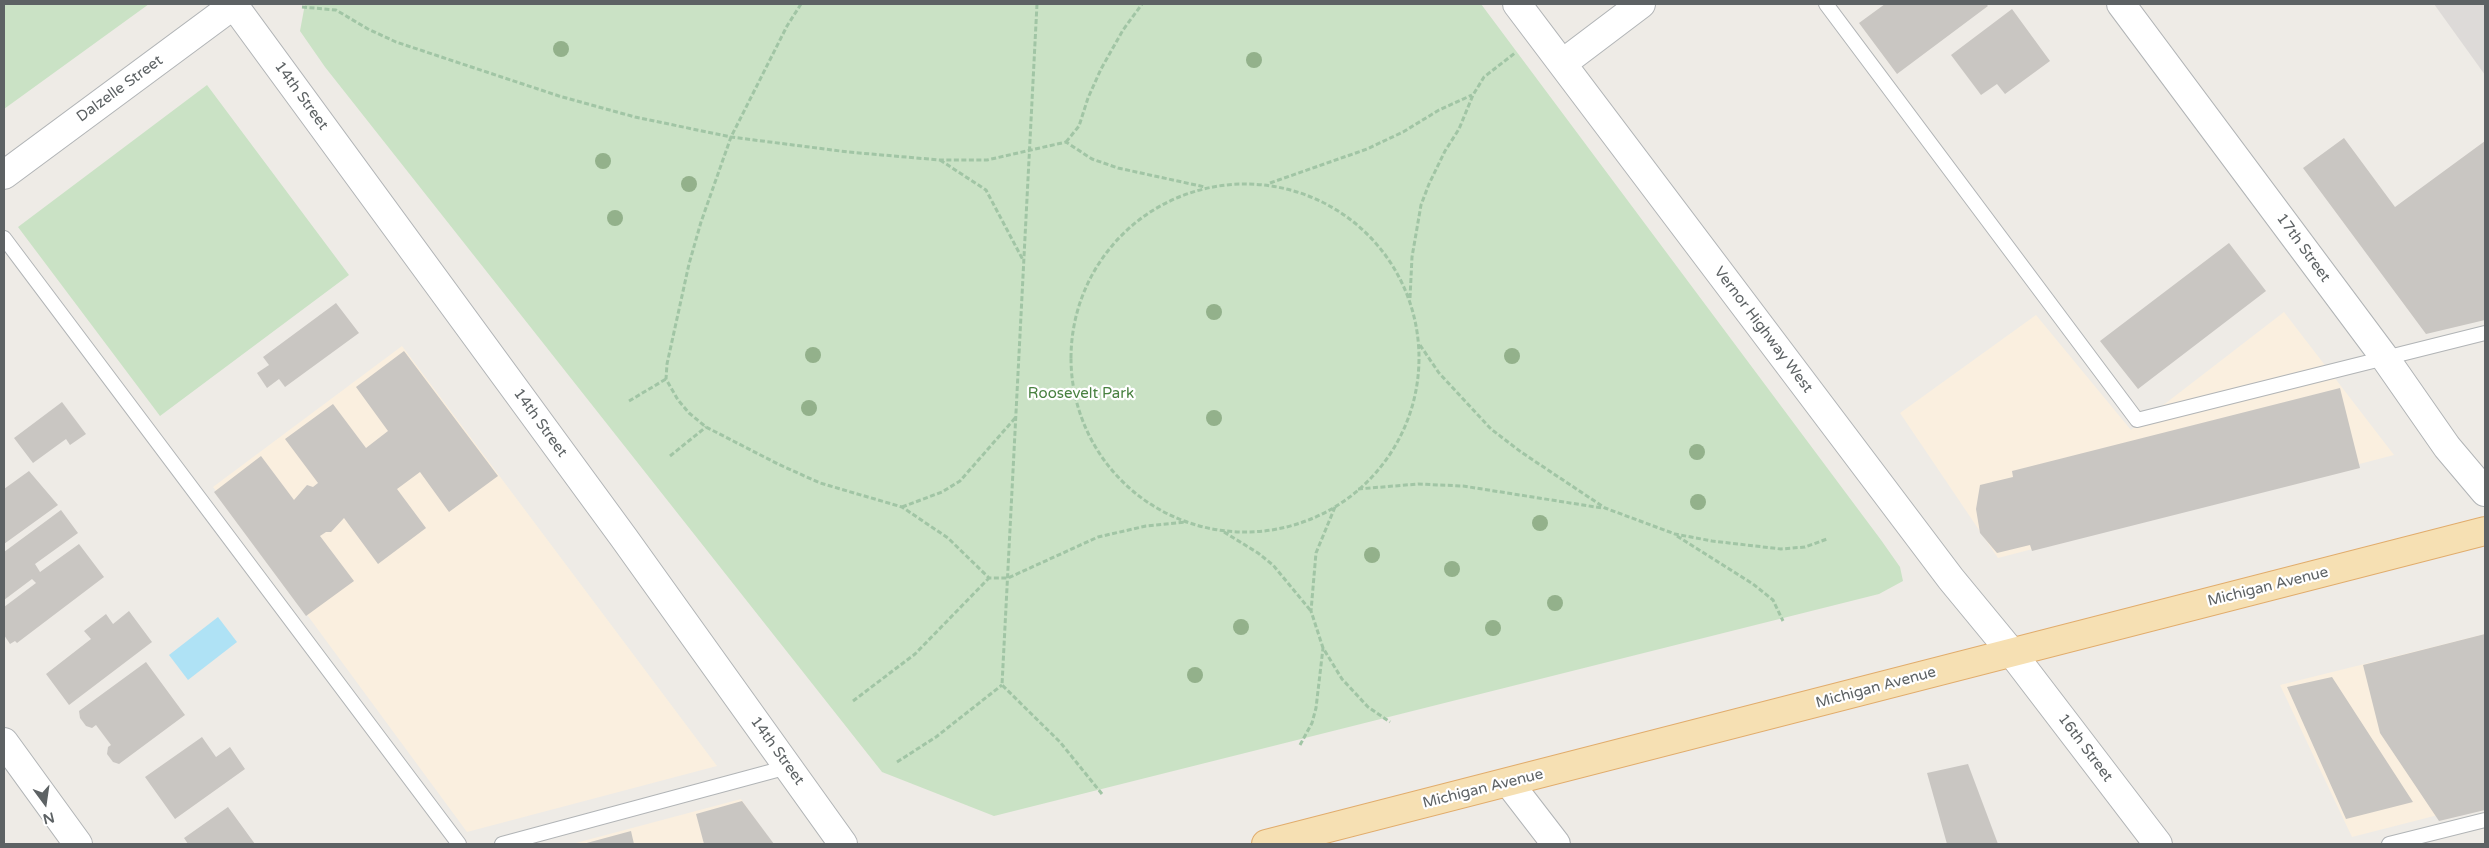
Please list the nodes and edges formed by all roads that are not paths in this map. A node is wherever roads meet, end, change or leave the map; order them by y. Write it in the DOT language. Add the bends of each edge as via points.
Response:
graph roads {
  1 [pos="234,4"];
  2 [pos="1517,4"];
  3 [pos="1641,4"];
  4 [pos="1826,4"];
  5 [pos="2121,4"];
  6 [pos="1563,63"];
  7 [pos="4,175"];
  8 [pos="4,238"];
  9 [pos="2485,333"];
  10 [pos="2385,358"];
  11 [pos="2485,492"];
  12 [pos="2485,531"];
  13 [pos="2012,653"];
  14 [pos="4,742"];
  15 [pos="788,767"];
  16 [pos="1509,783"];
  17 [pos="2485,820"];
  18 [pos="78,844"];
  19 [pos="459,844"];
  20 [pos="502,844"];
  21 [pos="844,844"];
  22 [pos="1266,844"];
  23 [pos="1556,844"];
  24 [pos="2158,844"];
  25 [pos="2389,844"];
  1 -- 7 [label="street, Dalzelle Street"];
  1 -- 15 [label="street, 14th Street"];
  2 -- 6 [label="street, Vernor Highway West"];
  3 -- 6 [label="street"];
  4 -- 10 [label="lane" via="2137,420"];
  5 -- 10 [label="street, 17th Street"];
  6 -- 13 [label="street, Vernor Highway West" via="1951,579"];
  8 -- 19 [label="lane"];
  9 -- 10 [label="lane"];
  10 -- 11 [label="street, 17th Street" via="2447,447"];
  12 -- 13 [label="main road, Michigan Avenue"];
  13 -- 16 [label="main road, Michigan Avenue"];
  13 -- 24 [label="street, 16th Street"];
  14 -- 18 [label="street"];
  15 -- 20 [label="lane"];
  15 -- 21 [label="street, 14th Street"];
  16 -- 22 [label="main road, Michigan Avenue"];
  16 -- 23 [label="street"];
  17 -- 25 [label="lane"];
}
